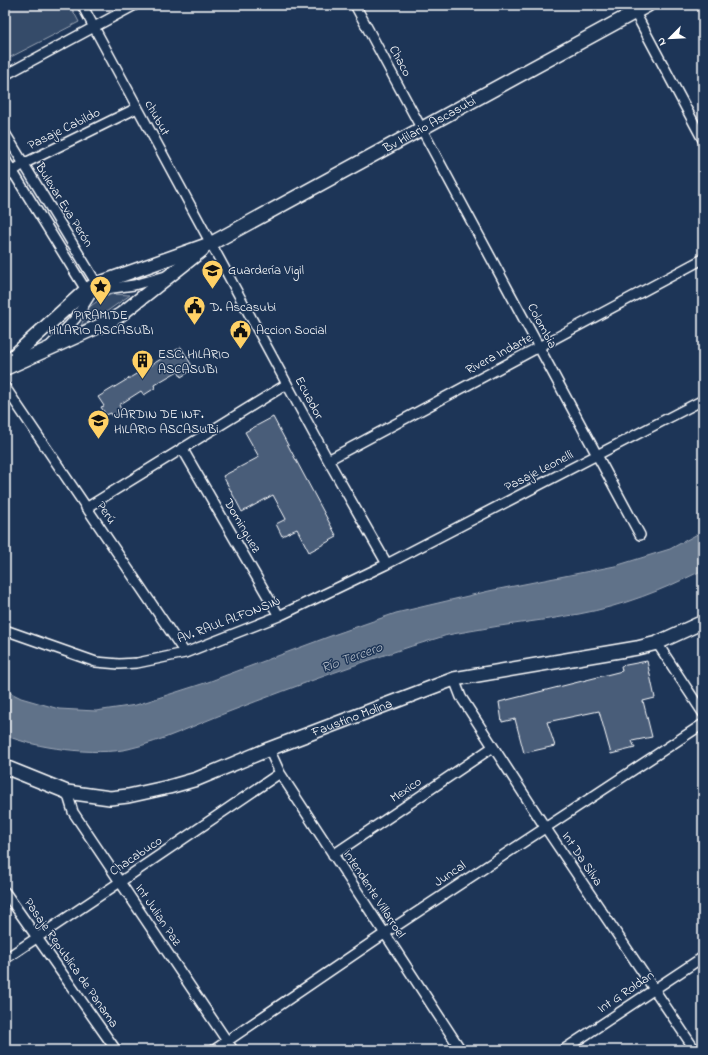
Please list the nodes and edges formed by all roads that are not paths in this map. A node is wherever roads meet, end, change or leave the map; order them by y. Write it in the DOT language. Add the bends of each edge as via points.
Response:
graph roads {
  1 [pos="82,5"];
  2 [pos="135,5"];
  3 [pos="355,5"];
  4 [pos="648,5"];
  5 [pos="633,8"];
  6 [pos="93,27"];
  7 [pos="5,75"];
  8 [pos="137,108"];
  9 [pos="422,129"];
  10 [pos="5,133"];
  11 [pos="703,140"];
  12 [pos="5,159"];
  13 [pos="23,164"];
  14 [pos="9,175"];
  15 [pos="212,243"];
  16 [pos="703,259"];
  17 [pos="171,275"];
  18 [pos="92,288"];
  19 [pos="539,347"];
  20 [pos="45,351"];
  21 [pos="5,364"];
  22 [pos="5,369"];
  23 [pos="287,384"];
  24 [pos="5,387"];
  25 [pos="703,400"];
  26 [pos="182,448"];
  27 [pos="597,456"];
  28 [pos="328,460"];
  29 [pos="86,508"];
  30 [pos="640,535"];
  31 [pos="387,564"];
  32 [pos="279,616"];
  33 [pos="703,622"];
  34 [pos="5,630"];
  35 [pos="657,643"];
  36 [pos="185,653"];
  37 [pos="454,679"];
  38 [pos="703,713"];
  39 [pos="703,724"];
  40 [pos="493,747"];
  41 [pos="269,749"];
  42 [pos="5,767"];
  43 [pos="280,773"];
  44 [pos="67,792"];
  45 [pos="545,827"];
  46 [pos="333,855"];
  47 [pos="120,882"];
  48 [pos="5,892"];
  49 [pos="384,934"];
  50 [pos="38,937"];
  51 [pos="703,957"];
  52 [pos="5,959"];
  53 [pos="654,989"];
  54 [pos="227,1042"];
  55 [pos="116,1050"];
  56 [pos="214,1050"];
  57 [pos="233,1050"];
  58 [pos="461,1050"];
  59 [pos="563,1050"];
  60 [pos="695,1050"];
  1 -- 6 [label="street, chubut"];
  2 -- 6 [label="street"];
  3 -- 9 [label="street, Chaco"];
  4 -- 5 [label="main road, Bv Hilario Ascasubi"];
  5 -- 9 [label="main road, Bv Hilario Ascasubi"];
  5 -- 11 [label="street"];
  6 -- 7 [label="street"];
  6 -- 8 [label="street, chubut"];
  8 -- 13 [label="street, Pasaje Cabildo"];
  8 -- 15 [label="street, chubut"];
  9 -- 15 [label="main road, Bv Hilario Ascasubi"];
  9 -- 19 [label="street, Colombia"];
  10 -- 13 [label="street, Bulevar Eva Perón"];
  12 -- 14 [label="street, Bulevar Eva Perón"];
  13 -- 14 [label="street, Pasaje Cabildo"];
  13 -- 18 [label="street, Bulevar Eva Perón"];
  14 -- 18 [label="street, Bulevar Eva Perón"];
  15 -- 17 [label="main road"];
  15 -- 18 [label="main road"];
  15 -- 23 [label="street, Ecuador"];
  16 -- 19 [label="street, Rivera Indarte"];
  17 -- 18 [label="street" via="134,285"];
  17 -- 20 [label="main road" via="120,315"];
  18 -- 20 [label="street" via="75,319"];
  18 -- 21 [label="main road"];
  19 -- 27 [label="street, Colombia"];
  19 -- 28 [label="street, Rivera Indarte"];
  20 -- 22 [label="main road"];
  23 -- 26 [label="street"];
  23 -- 28 [label="street, Ecuador"];
  24 -- 29 [label="street, Perú"];
  25 -- 27 [label="street, Pasaje Leonelli"];
  26 -- 29 [label="street"];
  26 -- 32 [label="street, Dominguez"];
  27 -- 30 [label="street, Colombia"];
  27 -- 31 [label="street, Pasaje Leonelli"];
  28 -- 31 [label="street, Ecuador"];
  29 -- 36 [label="street, Perú"];
  31 -- 32 [label="street, AV. RAUL ALFONSIN"];
  32 -- 36 [label="street, AV. RAUL ALFONSIN"];
  33 -- 35 [label="main road, Faustino Molina"];
  34 -- 36 [label="street, AV. RAUL ALFONSIN" via="96,662 137,663"];
  35 -- 37 [label="main road, Faustino Molina"];
  35 -- 38 [label="street"];
  37 -- 40 [label="street, Int Da Silva" via="461,697"];
  37 -- 41 [label="main road, Faustino Molina"];
  39 -- 45 [label="street, Juncal"];
  40 -- 45 [label="street, Int Da Silva"];
  40 -- 46 [label="street, Mexico"];
  41 -- 43 [label="street, Intendente Villarroel"];
  41 -- 44 [label="main road, Faustino Molina" via="197,780 162,789 110,798"];
  42 -- 44 [label="main road, Faustino Molina"];
  43 -- 46 [label="street, Intendente Villarroel"];
  43 -- 47 [label="street, Chacabuco"];
  44 -- 47 [label="street, Int Julian Paz" via="73,812"];
  45 -- 49 [label="street, Juncal"];
  45 -- 53 [label="street, Int Da Silva"];
  46 -- 49 [label="street, Intendente Villarroel"];
  47 -- 50 [label="street, Chacabuco"];
  47 -- 54 [label="street, Int Julian Paz"];
  48 -- 50 [label="street, Pasaje Republica de Panama"];
  49 -- 54 [label="street, Juncal"];
  49 -- 58 [label="street, Intendente Villarroel"];
  50 -- 52 [label="street, Chacabuco"];
  50 -- 55 [label="street, Pasaje Republica de Panama"];
  51 -- 53 [label="street, Int G Roldan"];
  53 -- 59 [label="street, Int G Roldan"];
  53 -- 60 [label="street, Int Da Silva"];
  54 -- 56 [label="street, Juncal"];
  54 -- 57 [label="street, Int Julian Paz"];
}
